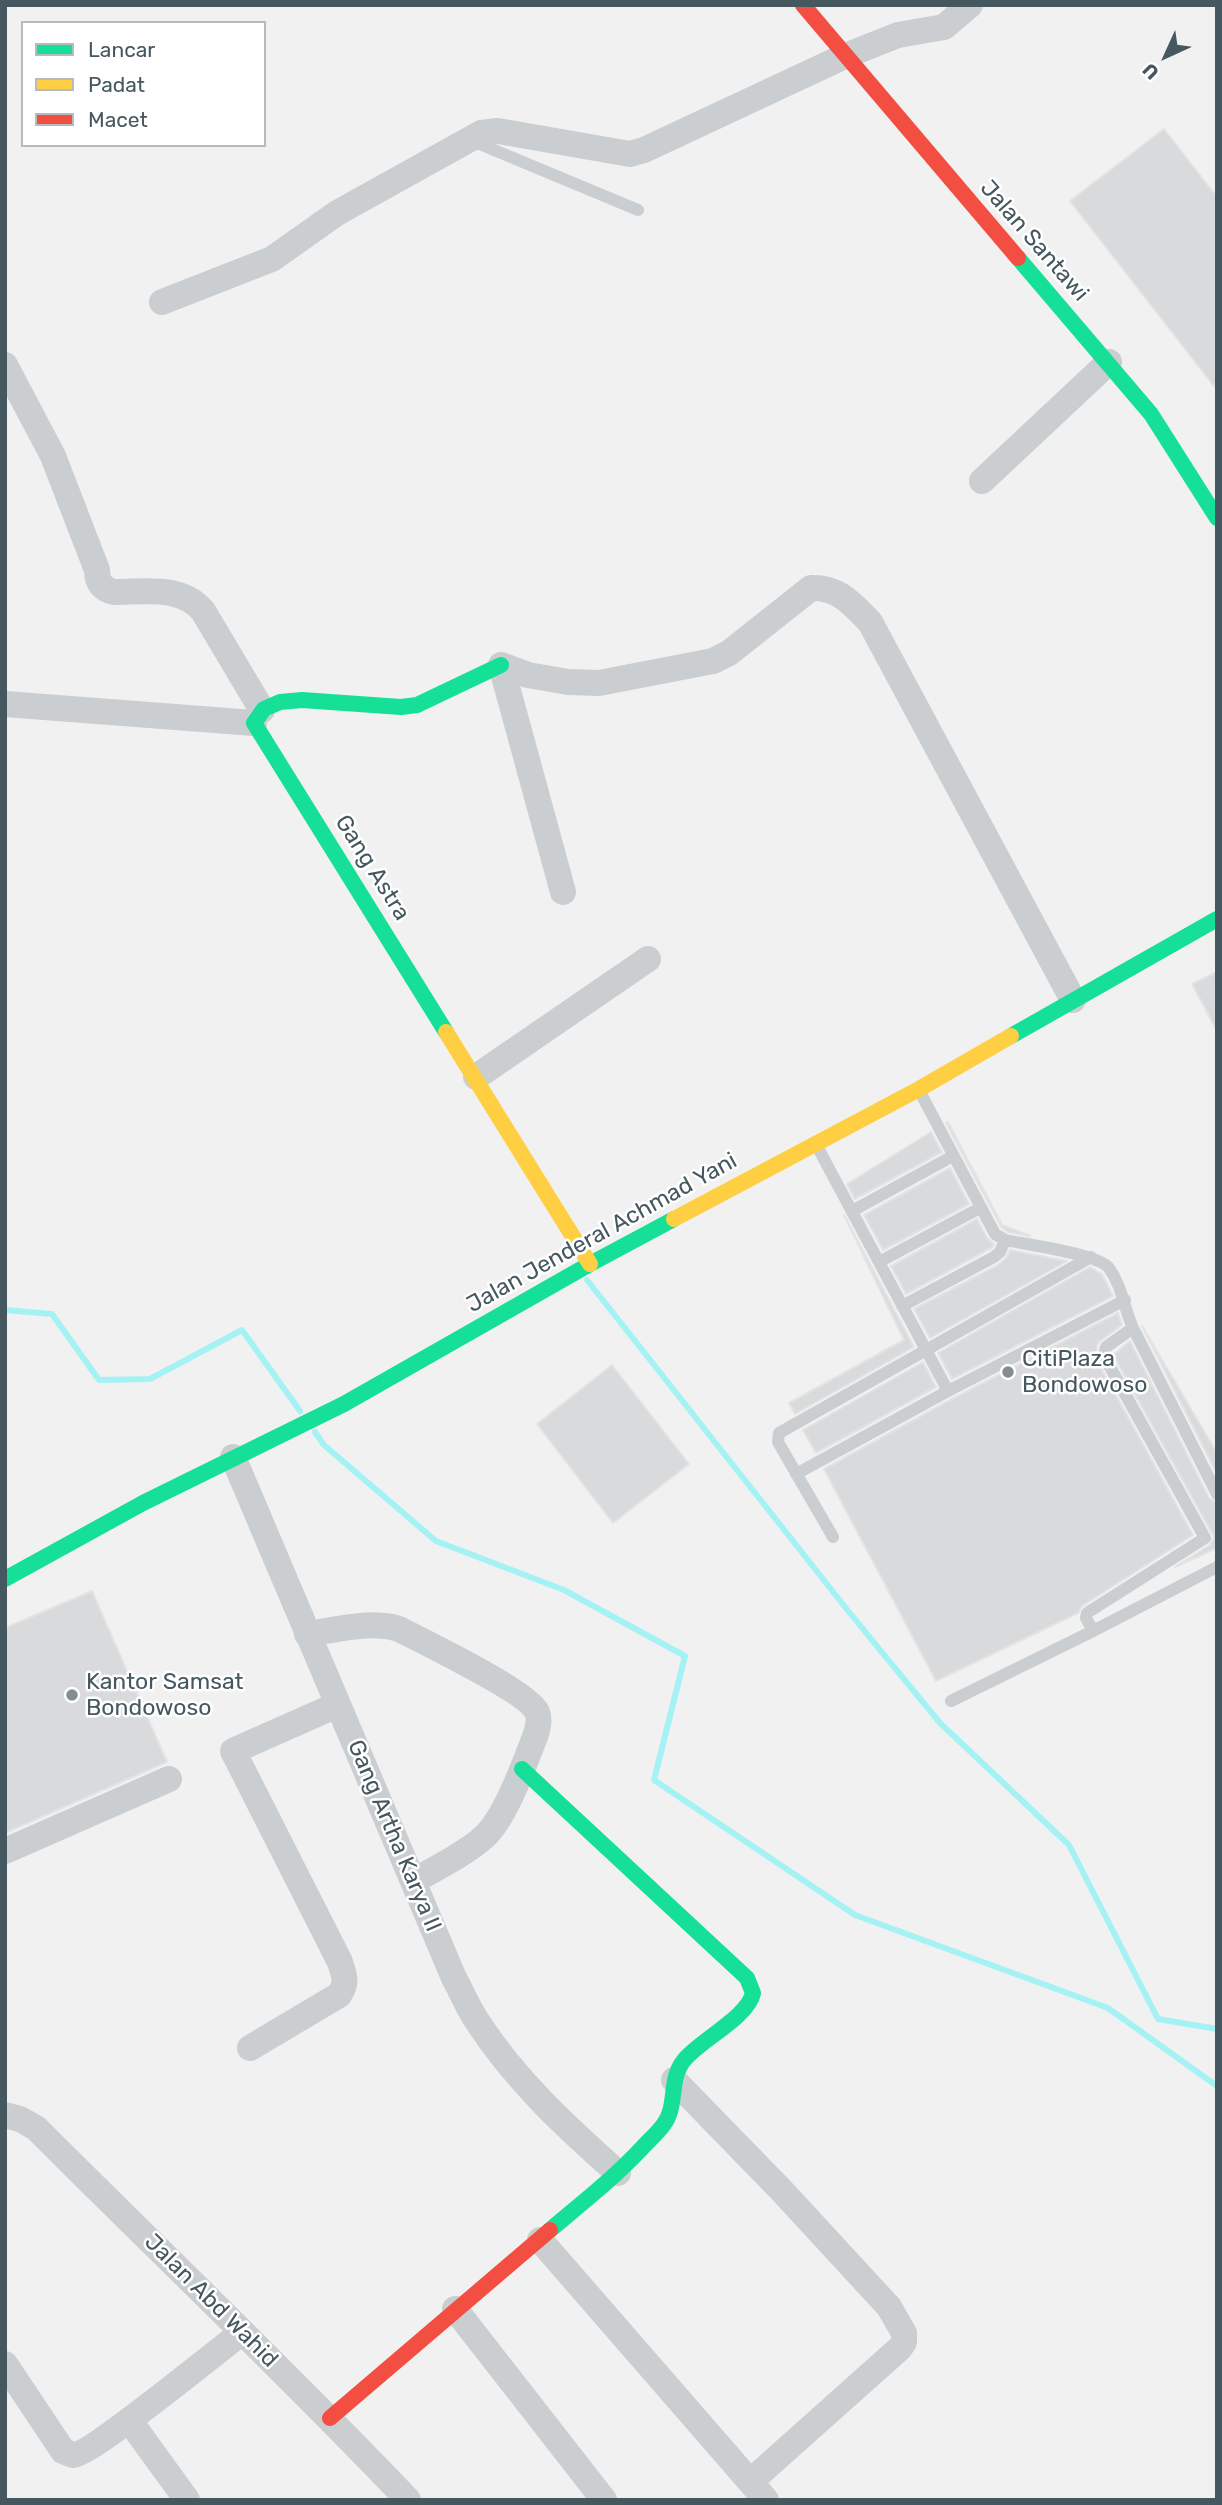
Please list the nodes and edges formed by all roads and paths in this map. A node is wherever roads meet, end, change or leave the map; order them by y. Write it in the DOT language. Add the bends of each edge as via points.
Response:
graph roads {
  1 [pos="803,5"];
  2 [pos="970,5"];
  3 [pos="845,56"];
  4 [pos="470,139"];
  5 [pos="638,210"];
  6 [pos="162,302"];
  7 [pos="1108,362"];
  8 [pos="5,365"];
  9 [pos="982,481"];
  10 [pos="1217,518"];
  11 [pos="501,666"];
  12 [pos="5,704"];
  13 [pos="258,717"];
  14 [pos="563,892"];
  15 [pos="1217,919"];
  16 [pos="648,959"];
  17 [pos="1073,1000"];
  18 [pos="476,1077"];
  19 [pos="919,1089"];
  20 [pos="815,1143"];
  21 [pos="953,1156"];
  22 [pos="980,1208"];
  23 [pos="852,1211"];
  24 [pos="1005,1240"];
  25 [pos="1091,1257"];
  26 [pos="879,1262"];
  27 [pos="590,1264"];
  28 [pos="1125,1300"];
  29 [pos="902,1306"];
  30 [pos="1133,1328"];
  31 [pos="926,1352"];
  32 [pos="948,1391"];
  33 [pos="233,1457"];
  34 [pos="796,1474"];
  35 [pos="1217,1494"];
  36 [pos="1211,1534"];
  37 [pos="832,1537"];
  38 [pos="1217,1567"];
  39 [pos="5,1578"];
  40 [pos="1093,1631"];
  41 [pos="307,1634"];
  42 [pos="951,1701"];
  43 [pos="337,1705"];
  44 [pos="522,1769"];
  45 [pos="169,1779"];
  46 [pos="5,1851"];
  47 [pos="414,1881"];
  48 [pos="250,2048"];
  49 [pos="674,2080"];
  50 [pos="5,2115"];
  51 [pos="618,2173"];
  52 [pos="540,2240"];
  53 [pos="455,2309"];
  54 [pos="241,2333"];
  55 [pos="5,2364"];
  56 [pos="330,2418"];
  57 [pos="129,2420"];
  58 [pos="758,2491"];
  59 [pos="187,2500"];
  60 [pos="408,2500"];
  61 [pos="604,2500"];
  1 -- 3 [label="main road, Jalan Santawi"];
  2 -- 3 [label="street" via="944,27 898,35"];
  3 -- 4 [label="street" via="658,145 630,153 498,131"];
  3 -- 7 [label="main road, Jalan Santawi"];
  4 -- 5 [label="lane"];
  4 -- 6 [label="street" via="337,213 272,259"];
  7 -- 9 [label="street"];
  7 -- 10 [label="main road, Jalan Santawi" via="1151,414"];
  8 -- 13 [label="street" via="53,456 100,584 114,592 179,593 191,598 203,611"];
  11 -- 13 [label="main road" via="418,705 310,699 269,705"];
  11 -- 14 [label="street"];
  11 -- 17 [label="street" via="568,682 599,683 713,661 811,588 827,588 870,622"];
  12 -- 13 [label="street"];
  13 -- 18 [label="main road, Gang Astra"];
  15 -- 17 [label="main road, Jalan Jenderal Achmad Yani"];
  16 -- 18 [label="street"];
  17 -- 19 [label="main road, Jalan Jenderal Achmad Yani"];
  18 -- 27 [label="main road, Gang Astra"];
  19 -- 20 [label="main road, Jalan Jenderal Achmad Yani"];
  19 -- 21 [label="lane"];
  20 -- 23 [label="lane"];
  20 -- 27 [label="main road, Jalan Jenderal Achmad Yani"];
  21 -- 22 [label="lane"];
  21 -- 23 [label="lane"];
  22 -- 24 [label="lane" via="995,1234"];
  22 -- 26 [label="lane"];
  23 -- 26 [label="lane"];
  24 -- 25 [label="lane"];
  24 -- 29 [label="lane" via="994,1257"];
  25 -- 28 [label="lane" via="1108,1266"];
  25 -- 31 [label="lane"];
  26 -- 29 [label="lane"];
  27 -- 33 [label="main road, Jalan Jenderal Achmad Yani" via="344,1405"];
  28 -- 30 [label="lane"];
  28 -- 32 [label="lane"];
  29 -- 31 [label="lane"];
  30 -- 35 [label="lane"];
  30 -- 36 [label="lane" via="1105,1347 1104,1356"];
  31 -- 32 [label="lane"];
  31 -- 34 [label="lane" via="779,1433 778,1442"];
  32 -- 34 [label="lane"];
  33 -- 39 [label="main road, Jalan Jenderal Achmad Yani"];
  33 -- 41 [label="street, Gang Artha Karya II"];
  34 -- 37 [label="lane"];
  36 -- 40 [label="lane" via="1087,1613"];
  38 -- 40 [label="lane"];
  40 -- 42 [label="lane"];
  41 -- 43 [label="street, Gang Artha Karya II"];
  41 -- 44 [label="street" via="386,1625 517,1693 537,1712 539,1722"];
  43 -- 47 [label="street, Gang Artha Karya II"];
  43 -- 48 [label="street" via="233,1751 340,1962 345,1987"];
  44 -- 47 [label="street" via="485,1836"];
  44 -- 49 [label="main road" via="753,1987 747,2008 693,2050 681,2062"];
  45 -- 46 [label="street"];
  47 -- 51 [label="street, Gang Artha Karya II" via="476,2020 532,2091"];
  49 -- 51 [label="main road" via="671,2112 664,2125"];
  49 -- 58 [label="street" via="889,2307 904,2333 900,2347"];
  50 -- 54 [label="street, Jalan Abd Wahid" via="36,2128"];
  51 -- 52 [label="main road"];
  52 -- 53 [label="main road"];
  52 -- 58 [label="street"];
  53 -- 56 [label="main road"];
  53 -- 61 [label="street"];
  54 -- 56 [label="street, Jalan Abd Wahid"];
  54 -- 57 [label="street"];
  55 -- 57 [label="street" via="63,2451 83,2452"];
  56 -- 60 [label="street, Jalan Abd Wahid"];
  57 -- 59 [label="street"];
}
